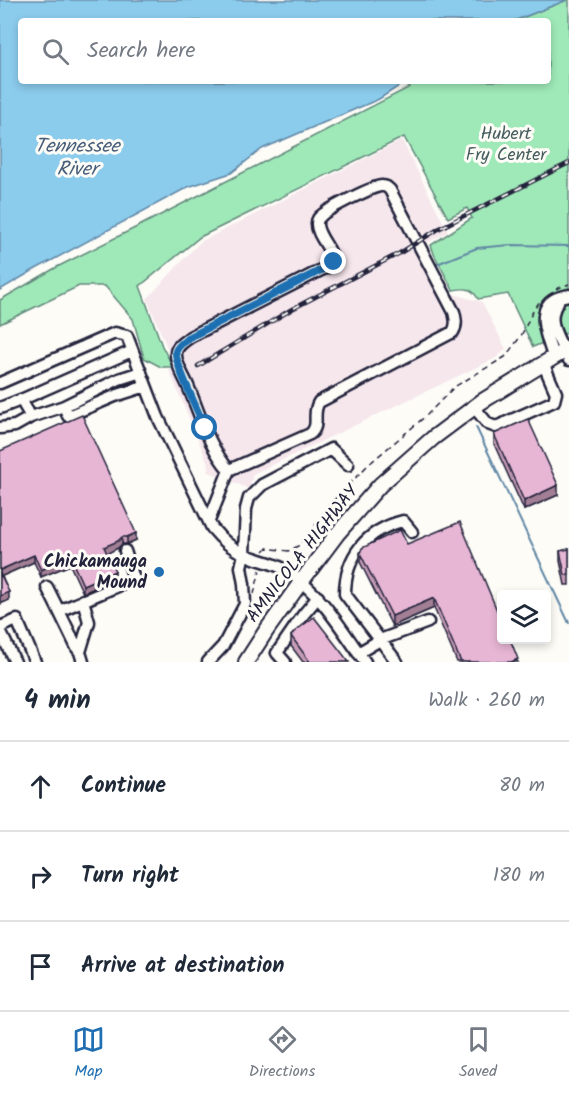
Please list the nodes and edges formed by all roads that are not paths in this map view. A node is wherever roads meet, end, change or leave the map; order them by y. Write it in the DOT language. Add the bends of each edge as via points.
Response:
graph roads {
  1 [pos="567,296"];
  2 [pos="132,351"];
  3 [pos="560,355"];
  4 [pos="141,372"];
  5 [pos="0,383"];
  6 [pos="146,386"];
  7 [pos="23,399"];
  8 [pos="64,406"];
  9 [pos="474,407"];
  10 [pos="0,408"];
  11 [pos="31,417"];
  12 [pos="0,428"];
  13 [pos="348,465"];
  14 [pos="229,470"];
  15 [pos="208,521"];
  16 [pos="412,532"];
  17 [pos="125,552"];
  18 [pos="244,554"];
  19 [pos="301,582"];
  20 [pos="47,587"];
  21 [pos="318,597"];
  22 [pos="83,600"];
  23 [pos="59,611"];
  24 [pos="428,622"];
  25 [pos="0,629"];
  26 [pos="380,640"];
  27 [pos="81,657"];
  28 [pos="361,657"];
  29 [pos="15,662"];
  30 [pos="35,662"];
  31 [pos="208,662"];
  32 [pos="246,662"];
  33 [pos="285,662"];
  34 [pos="397,662"];
  1 -- 3 [label="street" via="556,304 552,318"];
  2 -- 4 [label="street"];
  2 -- 5 [label="street" via="126,336 115,333"];
  2 -- 7 [label="street"];
  3 -- 9 [label="main road, AMNICOLA HIGHWAY"];
  3 -- 9 [label="street" via="554,401 496,427"];
  4 -- 6 [label="street"];
  4 -- 8 [label="street"];
  6 -- 8 [label="street" via="68,416"];
  6 -- 15 [label="street"];
  7 -- 10 [label="street"];
  7 -- 11 [label="street"];
  8 -- 11 [label="street"];
  9 -- 19 [label="main road, AMNICOLA HIGHWAY" via="380,485"];
  11 -- 12 [label="street" via="15,426"];
  13 -- 18 [label="street" via="331,449 258,488 247,503"];
  14 -- 14 [label="street" via="310,434 315,430 315,408 319,402 456,327 454,312 387,187 372,188 319,218 320,233 334,257 331,265 190,337 177,349 178,366 215,451"];
  14 -- 15 [label="street"];
  15 -- 18 [label="street" via="224,542"];
  16 -- 26 [label="street" via="403,521 372,535 359,547 345,580 345,594"];
  17 -- 22 [label="street" via="134,579"];
  18 -- 19 [label="street" via="286,569"];
  18 -- 31 [label="street" via="241,567 245,604 223,646"];
  19 -- 21 [label="street"];
  19 -- 32 [label="main road, AMNICOLA HIGHWAY"];
  20 -- 23 [label="street"];
  21 -- 28 [label="street"];
  21 -- 33 [label="street" via="277,652"];
  22 -- 23 [label="street"];
  22 -- 27 [label="street" via="89,622"];
  23 -- 27 [label="street"];
  24 -- 26 [label="street"];
  25 -- 29 [label="street"];
  25 -- 30 [label="street" via="17,620"];
  26 -- 28 [label="street"];
  26 -- 34 [label="street"];
}
